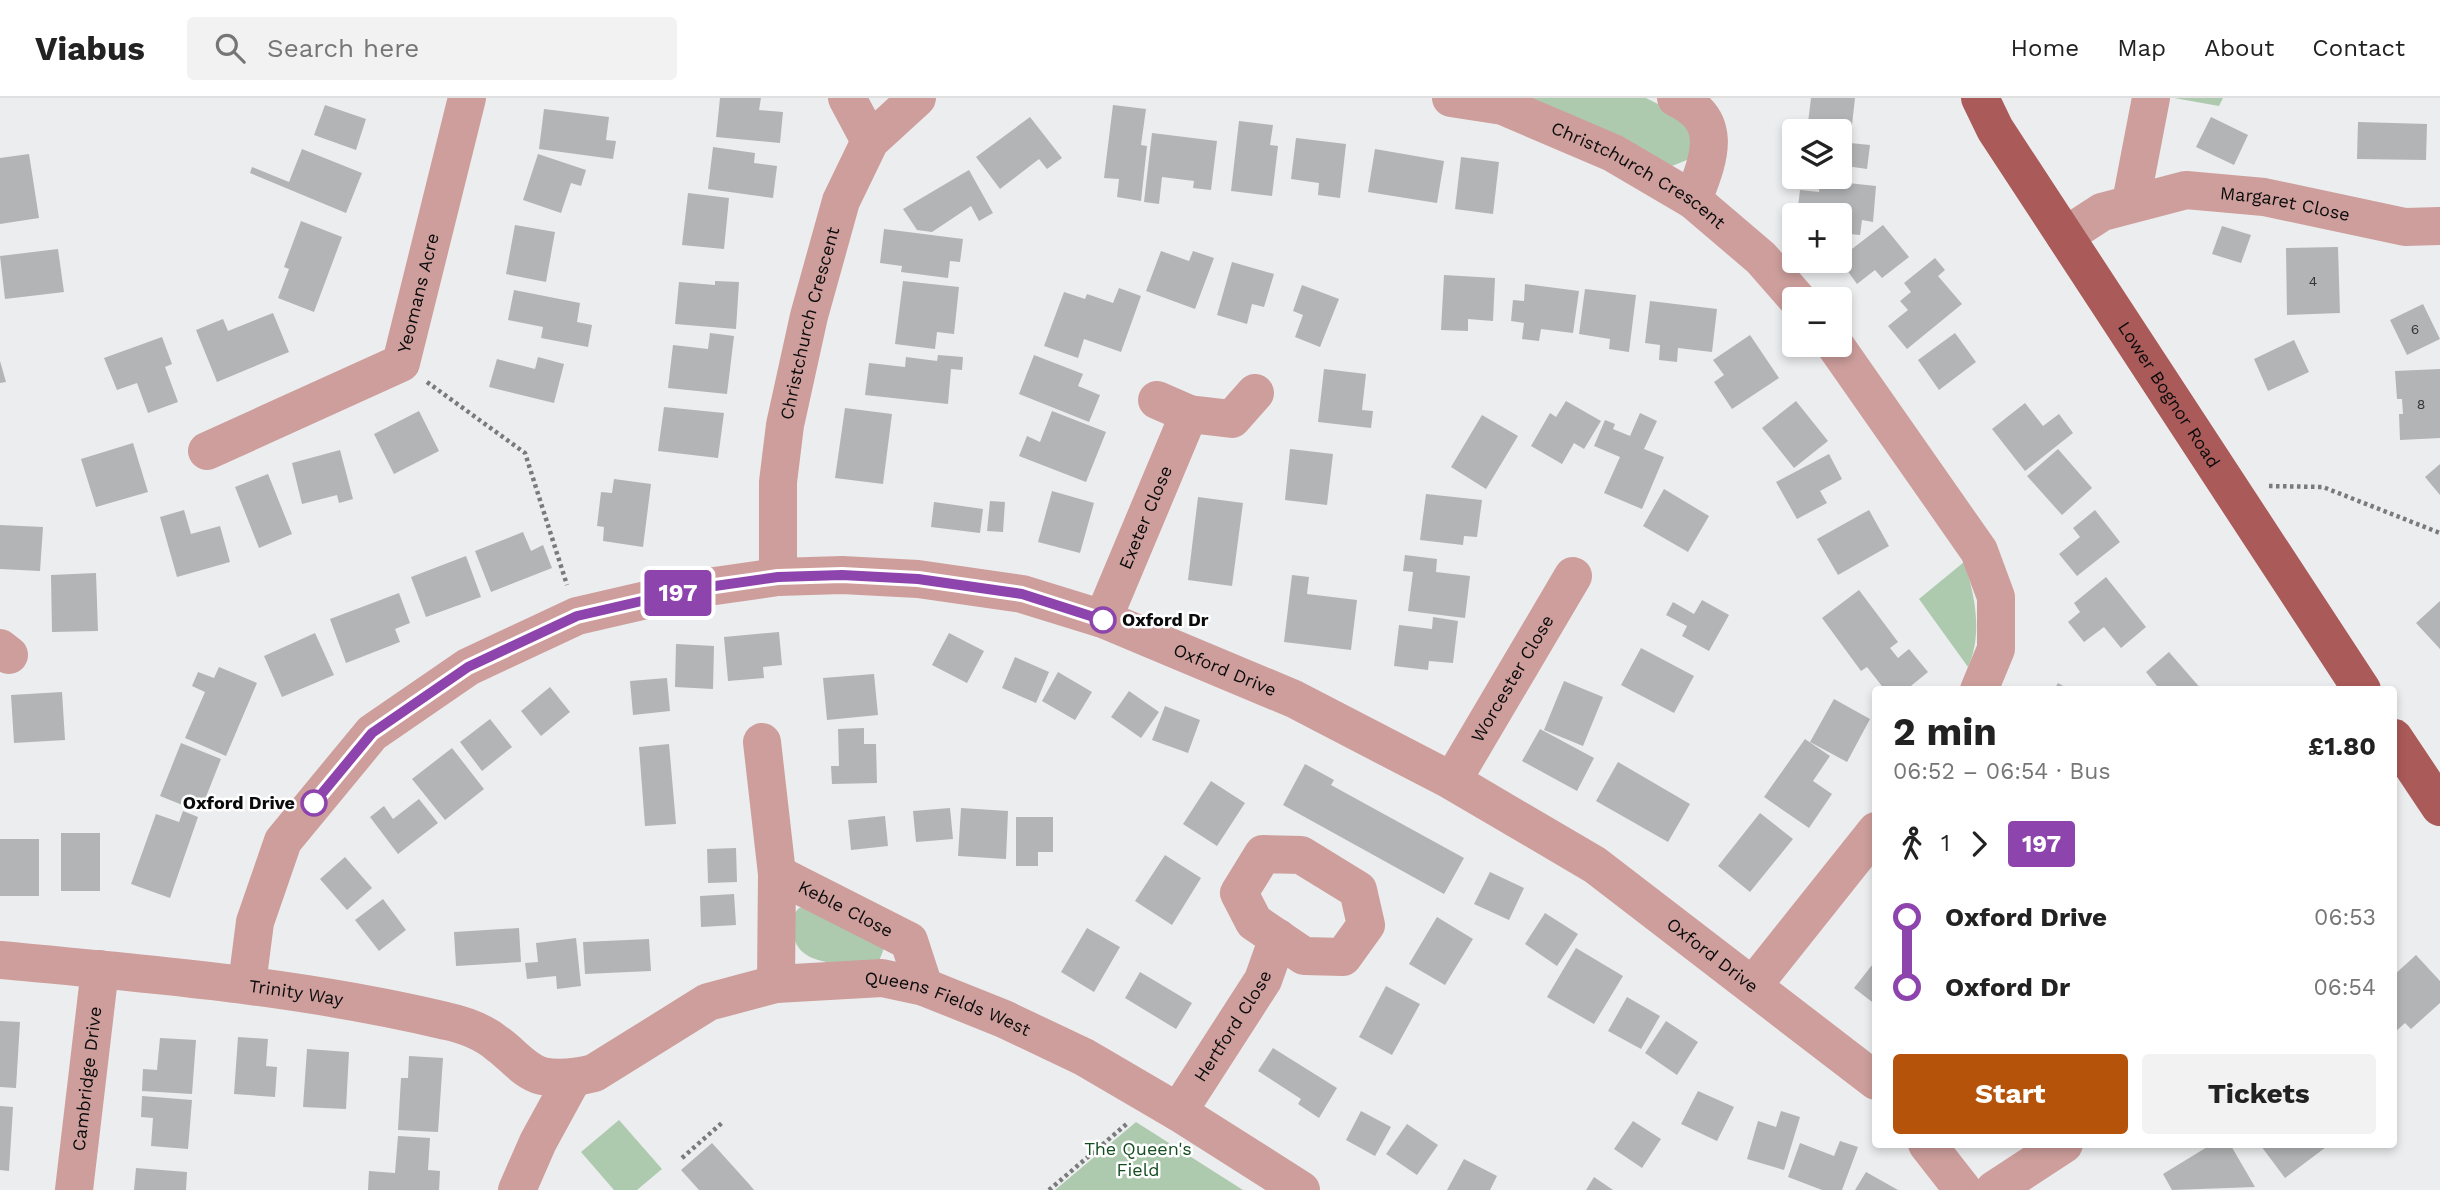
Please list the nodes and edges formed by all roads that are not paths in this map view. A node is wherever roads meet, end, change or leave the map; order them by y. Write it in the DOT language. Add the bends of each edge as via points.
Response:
graph roads {
  1 [pos="467,98"];
  2 [pos="847,98"];
  3 [pos="917,98"];
  4 [pos="1451,98"];
  5 [pos="1676,98"];
  6 [pos="1980,98"];
  7 [pos="2151,98"];
  8 [pos="1505,102"];
  9 [pos="870,141"];
  10 [pos="1693,200"];
  11 [pos="2131,202"];
  12 [pos="2440,226"];
  13 [pos="2064,236"];
  14 [pos="1786,287"];
  15 [pos="1843,357"];
  16 [pos="1255,393"];
  17 [pos="206,452"];
  18 [pos="1573,576"];
  19 [pos="778,577"];
  20 [pos="1103,620"];
  21 [pos="1981,686"];
  22 [pos="2359,686"];
  23 [pos="762,741"];
  24 [pos="2397,742"];
  25 [pos="1452,781"];
  26 [pos="2440,807"];
  27 [pos="1872,836"];
  28 [pos="777,874"];
  29 [pos="1278,938"];
  30 [pos="0,960"];
  31 [pos="100,969"];
  32 [pos="247,984"];
  33 [pos="776,984"];
  34 [pos="1754,984"];
  35 [pos="924,987"];
  36 [pos="573,1077"];
  37 [pos="1872,1078"];
  38 [pos="1167,1105"];
  39 [pos="1930,1148"];
  40 [pos="2058,1148"];
  41 [pos="74,1190"];
  42 [pos="517,1190"];
  43 [pos="1301,1190"];
  44 [pos="1963,1190"];
  45 [pos="1994,1190"];
  1 -- 17 [label="street, Yeomans Acre" via="401,363"];
  2 -- 9 [label="street"];
  3 -- 9 [label="street, Christchurch Crescent"];
  4 -- 8 [label="street, Christchurch Crescent"];
  5 -- 10 [label="street" via="1690,105 1709,131 1708,159"];
  6 -- 13 [label="main road, Lower Bognor Road"];
  7 -- 11 [label="street"];
  8 -- 10 [label="street, Christchurch Crescent" via="1613,153"];
  9 -- 19 [label="street, Christchurch Crescent" via="841,201 785,425 778,482"];
  10 -- 14 [label="street, Christchurch Crescent" via="1761,258"];
  11 -- 12 [label="street, Margaret Close" via="2186,190 2264,197 2405,227"];
  11 -- 13 [label="street, Margaret Close" via="2102,212"];
  13 -- 22 [label="main road, Lower Bognor Road"];
  15 -- 21 [label="street" via="1979,551 1996,597 1996,649"];
  16 -- 20 [label="street, Exeter Close" via="1232,419 1173,407"];
  18 -- 25 [label="street, Worcester Close"];
  19 -- 20 [label="street, Oxford Drive" via="918,579 1022,594"];
  19 -- 32 [label="street, Oxford Drive" via="694,589 577,616 468,667 372,733 283,841 255,922"];
  20 -- 25 [label="street, Oxford Drive" via="1294,699"];
  23 -- 28 [label="street, Keble Close"];
  24 -- 26 [label="main road"];
  25 -- 34 [label="street, Oxford Drive" via="1595,865"];
  27 -- 34 [label="street"];
  28 -- 33 [label="street, Keble Close"];
  28 -- 35 [label="street, Keble Close" via="909,941"];
  29 -- 38 [label="street, Hertford Close" via="1263,980"];
  30 -- 31 [label="street, Trinity Way"];
  31 -- 32 [label="street, Trinity Way"];
  31 -- 41 [label="street, Cambridge Drive"];
  32 -- 36 [label="street, Trinity Way" via="344,998 456,1023 498,1043 522,1066 541,1076"];
  33 -- 35 [label="street, Queens Fields West" via="882,978"];
  33 -- 36 [label="street, Queens Fields West" via="708,1002 594,1073"];
  34 -- 37 [label="street, Oxford Drive"];
  35 -- 38 [label="street, Queens Fields West" via="1073,1052"];
  36 -- 42 [label="street"];
  38 -- 43 [label="street, Queens Fields West"];
  39 -- 44 [label="street"];
  40 -- 45 [label="street"];
}
